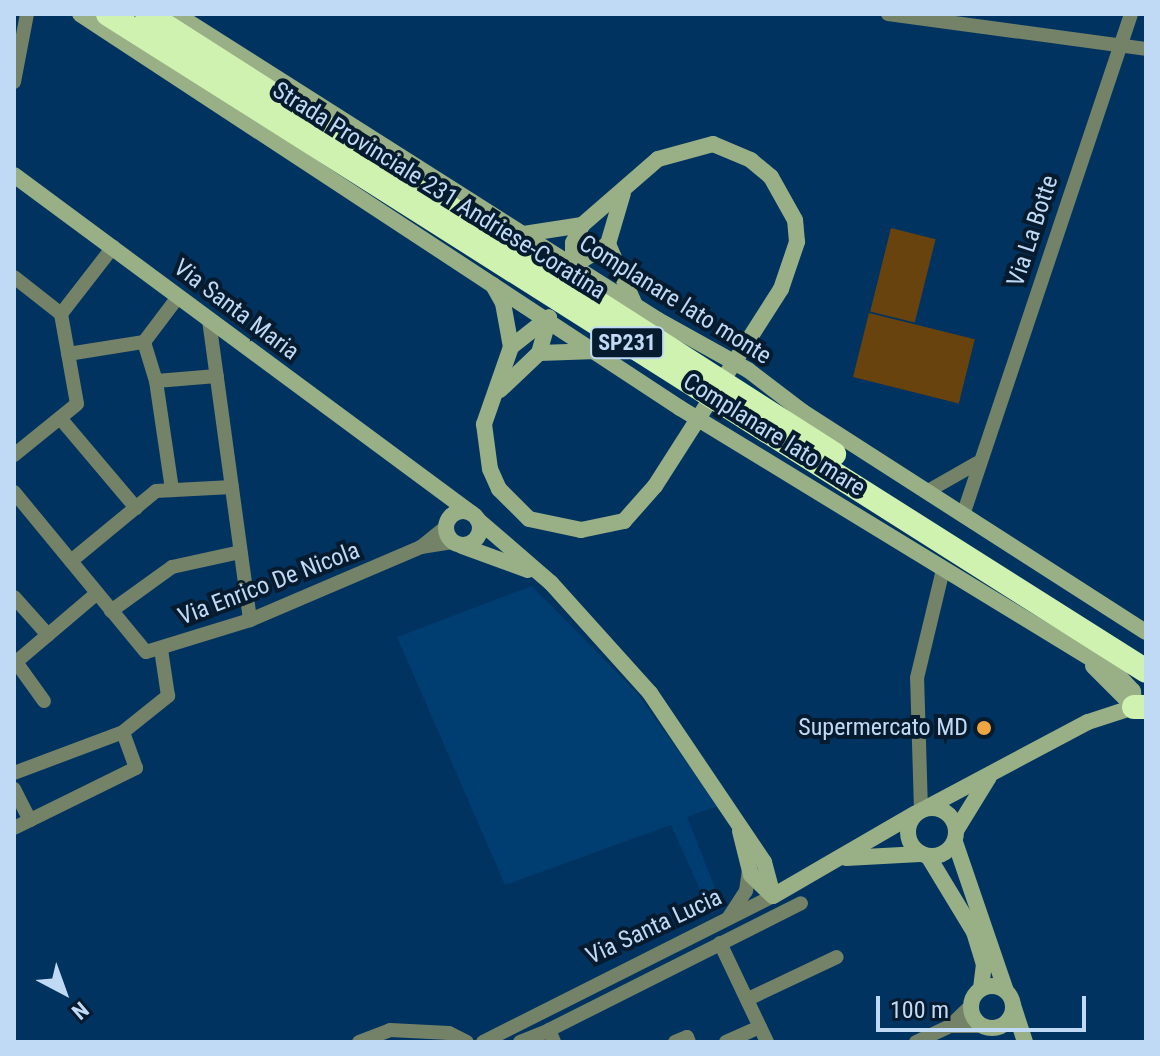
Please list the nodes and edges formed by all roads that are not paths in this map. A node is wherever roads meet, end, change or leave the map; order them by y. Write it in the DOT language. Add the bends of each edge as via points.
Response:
graph roads {
  1 [pos="27,14"];
  2 [pos="80,14"];
  3 [pos="108,14"];
  4 [pos="147,14"];
  5 [pos="176,14"];
  6 [pos="888,14"];
  7 [pos="1131,14"];
  8 [pos="1120,46"];
  9 [pos="1146,49"];
  10 [pos="14,82"];
  11 [pos="14,175"];
  12 [pos="623,193"];
  13 [pos="582,225"];
  14 [pos="524,234"];
  15 [pos="608,244"];
  16 [pos="113,247"];
  17 [pos="573,266"];
  18 [pos="14,277"];
  19 [pos="490,280"];
  20 [pos="178,297"];
  21 [pos="636,306"];
  22 [pos="61,314"];
  23 [pos="549,317"];
  24 [pos="209,320"];
  25 [pos="144,342"];
  26 [pos="511,347"];
  27 [pos="603,352"];
  28 [pos="539,353"];
  29 [pos="68,354"];
  30 [pos="217,376"];
  31 [pos="156,381"];
  32 [pos="493,397"];
  33 [pos="60,418"];
  34 [pos="14,455"];
  35 [pos="978,462"];
  36 [pos="428,484"];
  37 [pos="232,487"];
  38 [pos="172,490"];
  39 [pos="928,491"];
  40 [pos="14,492"];
  41 [pos="136,508"];
  42 [pos="963,515"];
  43 [pos="474,516"];
  44 [pos="452,533"];
  45 [pos="240,552"];
  46 [pos="71,561"];
  47 [pos="943,570"];
  48 [pos="551,583"];
  49 [pos="97,593"];
  50 [pos="14,597"];
  51 [pos="111,611"];
  52 [pos="250,620"];
  53 [pos="1146,632"];
  54 [pos="48,635"];
  55 [pos="161,649"];
  56 [pos="1146,654"];
  57 [pos="1084,658"];
  58 [pos="1146,671"];
  59 [pos="1108,684"];
  60 [pos="44,701"];
  61 [pos="1140,707"];
  62 [pos="1088,722"];
  63 [pos="123,732"];
  64 [pos="995,770"];
  65 [pos="14,773"];
  66 [pos="14,789"];
  67 [pos="921,810"];
  68 [pos="30,820"];
  69 [pos="14,828"];
  70 [pos="956,835"];
  71 [pos="924,855"];
  72 [pos="846,858"];
  73 [pos="757,865"];
  74 [pos="806,879"];
  75 [pos="773,896"];
  76 [pos="801,903"];
  77 [pos="727,920"];
  78 [pos="720,943"];
  79 [pos="837,957"];
  80 [pos="981,989"];
  81 [pos="1010,998"];
  82 [pos="748,999"];
  83 [pos="971,1006"];
  84 [pos="950,1026"];
  85 [pos="982,1026"];
  86 [pos="1001,1026"];
  87 [pos="760,1027"];
  88 [pos="552,1036"];
  89 [pos="359,1042"];
  90 [pos="467,1042"];
  91 [pos="483,1042"];
  92 [pos="520,1042"];
  93 [pos="675,1042"];
  94 [pos="689,1042"];
  95 [pos="726,1042"];
  96 [pos="767,1042"];
  97 [pos="916,1042"];
  98 [pos="1017,1042"];
  99 [pos="1025,1042"];
  1 -- 10 [label="street"];
  2 -- 19 [label="street, Complanare lato mare"];
  3 -- 58 [label="highway, Strada Provinciale 231 Andriese-Coratina / SP231"];
  4 -- 56 [label="highway, Strada Provinciale 231 Andriese-Coratina / SP231"];
  5 -- 14 [label="street, Complanare lato monte"];
  6 -- 8 [label="street"];
  7 -- 8 [label="street, Via La Botte"];
  8 -- 9 [label="street"];
  8 -- 35 [label="street, Via La Botte"];
  11 -- 16 [label="street, Via Santa Maria"];
  12 -- 13 [label="street"];
  12 -- 15 [label="street"];
  12 -- 32 [label="street" via="658,159 693,145 731,150 771,177 795,220 797,242 781,289 683,444 624,521 564,531 529,519 499,489 484,446"];
  13 -- 14 [label="street"];
  13 -- 17 [label="street" via="573,243"];
  14 -- 17 [label="street, Complanare lato monte"];
  15 -- 17 [label="street"];
  15 -- 21 [label="street"];
  16 -- 20 [label="street, Via Santa Maria"];
  16 -- 22 [label="street"];
  17 -- 21 [label="street, Complanare lato monte"];
  18 -- 22 [label="street"];
  19 -- 23 [label="street, Complanare lato mare"];
  19 -- 26 [label="street" via="503,303"];
  20 -- 24 [label="street, Via Santa Maria"];
  20 -- 25 [label="street"];
  21 -- 39 [label="street, Complanare lato monte" via="718,351"];
  22 -- 29 [label="street"];
  23 -- 26 [label="street"];
  23 -- 27 [label="street, Complanare lato mare"];
  23 -- 28 [label="street"];
  24 -- 30 [label="street"];
  24 -- 36 [label="street, Via Santa Maria"];
  25 -- 29 [label="street"];
  25 -- 31 [label="street"];
  26 -- 32 [label="street"];
  27 -- 28 [label="street"];
  27 -- 47 [label="street, Complanare lato mare" via="680,408"];
  28 -- 32 [label="street"];
  29 -- 33 [label="street" via="77,404"];
  30 -- 31 [label="street"];
  30 -- 37 [label="street"];
  31 -- 38 [label="street"];
  33 -- 34 [label="street"];
  33 -- 41 [label="street"];
  35 -- 39 [label="street"];
  35 -- 42 [label="street, Via La Botte"];
  36 -- 43 [label="street, Via Santa Maria"];
  36 -- 44 [label="street, Via Santa Maria"];
  37 -- 38 [label="street"];
  37 -- 45 [label="street"];
  38 -- 41 [label="street" via="156,491"];
  39 -- 42 [label="street, Complanare lato monte"];
  40 -- 46 [label="street, Via Enrico De Nicola"];
  41 -- 46 [label="street"];
  42 -- 53 [label="street, Complanare lato monte"];
  43 -- 44 [label="street"];
  43 -- 44 [label="street" via="476,540"];
  43 -- 48 [label="street, Via Santa Maria"];
  44 -- 48 [label="street, Via Santa Maria"];
  44 -- 52 [label="street, Via Enrico De Nicola"];
  45 -- 51 [label="street" via="172,567"];
  45 -- 52 [label="street"];
  46 -- 49 [label="street, Via Enrico De Nicola"];
  47 -- 57 [label="street, Complanare lato mare"];
  47 -- 67 [label="street" via="917,678"];
  48 -- 73 [label="street, Via Santa Maria" via="650,693"];
  49 -- 51 [label="street, Via Enrico De Nicola"];
  49 -- 54 [label="street"];
  50 -- 54 [label="street"];
  51 -- 55 [label="street, Via Enrico De Nicola" via="146,652"];
  52 -- 55 [label="street, Via Enrico De Nicola"];
  54 -- 60 [label="street" via="16,662"];
  55 -- 63 [label="street" via="168,696"];
  57 -- 59 [label="street, Complanare lato mare"];
  57 -- 61 [label="street, Complanare lato mare" via="1126,682"];
  59 -- 61 [label="street, Complanare lato mare"];
  59 -- 62 [label="street" via="1103,704"];
  61 -- 62 [label="street, Via Santa Lucia"];
  62 -- 64 [label="street, Via Santa Lucia"];
  63 -- 65 [label="street"];
  63 -- 68 [label="street" via="136,768"];
  64 -- 67 [label="street, Via Santa Lucia"];
  64 -- 70 [label="street"];
  66 -- 68 [label="street"];
  67 -- 70 [label="street" via="943,809"];
  67 -- 71 [label="street" via="908,835"];
  67 -- 72 [label="street, Via Santa Lucia"];
  68 -- 69 [label="street"];
  70 -- 71 [label="street" via="944,854"];
  70 -- 81 [label="street"];
  71 -- 72 [label="street, Via Santa Lucia"];
  71 -- 80 [label="street" via="974,932 984,964"];
  72 -- 74 [label="street, Via Santa Lucia"];
  73 -- 74 [label="street"];
  73 -- 75 [label="street, Via Santa Maria"];
  73 -- 77 [label="street"];
  74 -- 75 [label="street, Via Santa Lucia"];
  75 -- 77 [label="street, Via Santa Lucia"];
  76 -- 78 [label="street"];
  77 -- 91 [label="street, Via Santa Lucia"];
  78 -- 82 [label="street"];
  78 -- 88 [label="street"];
  79 -- 82 [label="street"];
  80 -- 81 [label="street"];
  80 -- 83 [label="street"];
  81 -- 86 [label="street"];
  81 -- 99 [label="street"];
  82 -- 87 [label="street"];
  83 -- 84 [label="street"];
  83 -- 85 [label="street"];
  84 -- 85 [label="street"];
  84 -- 97 [label="street"];
  85 -- 86 [label="street"];
  86 -- 98 [label="street"];
  87 -- 95 [label="street"];
  87 -- 96 [label="street"];
  88 -- 92 [label="street"];
  89 -- 90 [label="street" via="390,1030 449,1033"];
  93 -- 94 [label="street" via="687,1037"];
}
